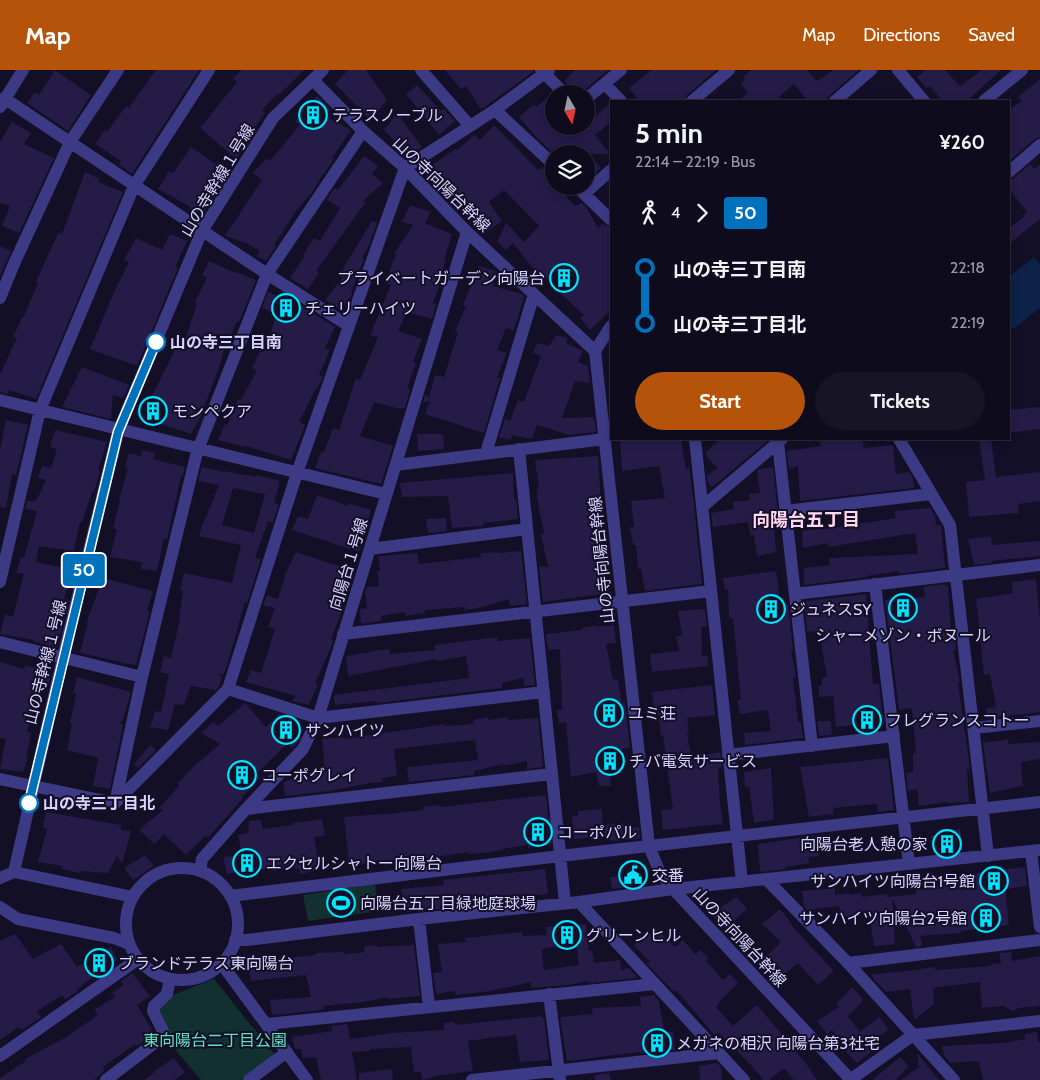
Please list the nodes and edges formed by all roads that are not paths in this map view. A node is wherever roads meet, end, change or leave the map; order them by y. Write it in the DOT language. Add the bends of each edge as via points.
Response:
graph roads {
  1 [pos="23,70"];
  2 [pos="118,70"];
  3 [pos="209,70"];
  4 [pos="323,70"];
  5 [pos="421,70"];
  6 [pos="621,70"];
  7 [pos="728,70"];
  8 [pos="871,70"];
  9 [pos="898,70"];
  10 [pos="1022,70"];
  11 [pos="545,71"];
  12 [pos="313,80"];
  13 [pos="605,84"];
  14 [pos="557,85"];
  15 [pos="595,92"];
  16 [pos="620,100"];
  17 [pos="693,100"];
  18 [pos="836,100"];
  19 [pos="923,100"];
  20 [pos="985,100"];
  21 [pos="2,103"];
  22 [pos="495,110"];
  23 [pos="470,126"];
  24 [pos="363,131"];
  25 [pos="70,142"];
  26 [pos="1040,145"];
  27 [pos="545,157"];
  28 [pos="404,168"];
  29 [pos="610,171"];
  30 [pos="1010,171"];
  31 [pos="595,180"];
  32 [pos="134,186"];
  33 [pos="585,195"];
  34 [pos="610,219"];
  35 [pos="202,231"];
  36 [pos="468,232"];
  37 [pos="267,274"];
  38 [pos="534,294"];
  39 [pos="0,298"];
  40 [pos="349,326"];
  41 [pos="610,328"];
  42 [pos="595,351"];
  43 [pos="0,400"];
  44 [pos="40,410"];
  45 [pos="120,429"];
  46 [pos="605,439"];
  47 [pos="900,440"];
  48 [pos="697,441"];
  49 [pos="780,441"];
  50 [pos="199,448"];
  51 [pos="519,449"];
  52 [pos="486,453"];
  53 [pos="396,465"];
  54 [pos="297,472"];
  55 [pos="386,494"];
  56 [pos="931,494"];
  57 [pos="702,507"];
  58 [pos="785,511"];
  59 [pos="527,529"];
  60 [pos="370,549"];
  61 [pos="1040,564"];
  62 [pos="957,574"];
  63 [pos="0,582"];
  64 [pos="875,584"];
  65 [pos="711,591"];
  66 [pos="795,594"];
  67 [pos="621,602"];
  68 [pos="536,612"];
  69 [pos="343,634"];
  70 [pos="0,642"];
  71 [pos="63,657"];
  72 [pos="142,677"];
  73 [pos="228,689"];
  74 [pos="544,692"];
  75 [pos="318,718"];
  76 [pos="1040,721"];
  77 [pos="974,728"];
  78 [pos="894,736"];
  79 [pos="812,746"];
  80 [pos="728,755"];
  81 [pos="552,774"];
  82 [pos="0,779"];
  83 [pos="32,786"];
  84 [pos="1040,802"];
  85 [pos="116,803"];
  86 [pos="246,809"];
  87 [pos="982,809"];
  88 [pos="903,818"];
  89 [pos="737,836"];
  90 [pos="649,846"];
  91 [pos="1036,851"];
  92 [pos="560,856"];
  93 [pos="988,856"];
  94 [pos="909,864"];
  95 [pos="200,871"];
  96 [pos="14,872"];
  97 [pos="0,878"];
  98 [pos="766,879"];
  99 [pos="742,882"];
  100 [pos="673,889"];
  101 [pos="230,896"];
  102 [pos="133,897"];
  103 [pos="579,902"];
  104 [pos="565,903"];
  105 [pos="0,908"];
  106 [pos="419,919"];
  107 [pos="1040,927"];
  108 [pos="235,940"];
  109 [pos="1040,940"];
  110 [pos="129,944"];
  111 [pos="138,959"];
  112 [pos="221,963"];
  113 [pos="848,963"];
  114 [pos="170,979"];
  115 [pos="655,984"];
  116 [pos="549,994"];
  117 [pos="429,1007"];
  118 [pos="1040,1021"];
  119 [pos="267,1024"];
  120 [pos="913,1036"];
  121 [pos="287,1052"];
  122 [pos="719,1054"];
  123 [pos="0,1056"];
  124 [pos="559,1075"];
  125 [pos="106,1080"];
  126 [pos="249,1080"];
  127 [pos="307,1080"];
  128 [pos="472,1080"];
  129 [pos="744,1080"];
  130 [pos="850,1080"];
  131 [pos="954,1080"];
  1 -- 21 [label="street"];
  2 -- 25 [label="street"];
  3 -- 32 [label="street"];
  4 -- 12 [label="street, 山の寺幹線１号線"];
  5 -- 23 [label="street"];
  6 -- 13 [label="street"];
  7 -- 17 [label="street"];
  8 -- 18 [label="street"];
  9 -- 19 [label="street"];
  10 -- 20 [label="street"];
  11 -- 14 [label="street"];
  11 -- 22 [label="street"];
  12 -- 24 [label="street, 山の寺向陽台幹線"];
  12 -- 35 [label="street, 山の寺幹線１号線" via="273,118"];
  13 -- 15 [label="street"];
  13 -- 16 [label="street"];
  21 -- 25 [label="street"];
  22 -- 23 [label="street"];
  22 -- 27 [label="street"];
  23 -- 28 [label="street"];
  24 -- 28 [label="street, 山の寺向陽台幹線"];
  24 -- 37 [label="street"];
  25 -- 32 [label="street"];
  25 -- 39 [label="street"];
  26 -- 30 [label="street"];
  28 -- 36 [label="street, 山の寺向陽台幹線"];
  28 -- 40 [label="street"];
  29 -- 31 [label="street"];
  32 -- 35 [label="street"];
  32 -- 44 [label="street"];
  33 -- 34 [label="street"];
  35 -- 37 [label="street"];
  35 -- 45 [label="street, 山の寺幹線１号線"];
  36 -- 38 [label="street, 山の寺向陽台幹線"];
  36 -- 53 [label="street, 向陽台１号線"];
  37 -- 40 [label="street"];
  37 -- 50 [label="street"];
  38 -- 42 [label="street, 山の寺向陽台幹線"];
  38 -- 52 [label="street"];
  40 -- 54 [label="street"];
  41 -- 42 [label="street"];
  42 -- 46 [label="street, 山の寺向陽台幹線"];
  43 -- 44 [label="street"];
  44 -- 45 [label="street"];
  44 -- 63 [label="street"];
  45 -- 50 [label="street"];
  45 -- 71 [label="street, 山の寺幹線１号線"];
  46 -- 51 [label="street"];
  46 -- 67 [label="street, 山の寺向陽台幹線"];
  47 -- 56 [label="street"];
  48 -- 57 [label="street"];
  49 -- 57 [label="street"];
  49 -- 58 [label="street"];
  50 -- 54 [label="street"];
  50 -- 72 [label="street"];
  51 -- 52 [label="street"];
  51 -- 59 [label="street"];
  52 -- 53 [label="street"];
  53 -- 55 [label="street, 向陽台１号線"];
  54 -- 55 [label="street"];
  54 -- 73 [label="street"];
  55 -- 60 [label="street, 向陽台１号線"];
  56 -- 58 [label="street"];
  56 -- 62 [label="street" via="950,524"];
  57 -- 65 [label="street"];
  58 -- 66 [label="street"];
  59 -- 60 [label="street"];
  59 -- 68 [label="street"];
  60 -- 69 [label="street, 向陽台１号線"];
  61 -- 62 [label="street"];
  62 -- 64 [label="street"];
  62 -- 77 [label="street"];
  64 -- 66 [label="street"];
  64 -- 78 [label="street"];
  65 -- 67 [label="street"];
  65 -- 80 [label="street"];
  66 -- 79 [label="street"];
  67 -- 68 [label="street"];
  67 -- 90 [label="street, 山の寺向陽台幹線"];
  68 -- 69 [label="street"];
  68 -- 74 [label="street"];
  69 -- 75 [label="street, 向陽台１号線"];
  70 -- 71 [label="street"];
  71 -- 72 [label="street"];
  71 -- 83 [label="street, 山の寺幹線１号線"];
  72 -- 85 [label="street"];
  73 -- 75 [label="street"];
  73 -- 85 [label="street"];
  74 -- 75 [label="street"];
  74 -- 81 [label="street"];
  75 -- 86 [label="street, 向陽台１号線" via="303,749"];
  76 -- 77 [label="street"];
  77 -- 87 [label="street"];
  78 -- 79 [label="street"];
  78 -- 88 [label="street"];
  79 -- 80 [label="street"];
  80 -- 89 [label="street"];
  81 -- 86 [label="street"];
  81 -- 92 [label="street"];
  82 -- 83 [label="street"];
  83 -- 85 [label="street"];
  83 -- 96 [label="street, 山の寺幹線１号線"];
  84 -- 87 [label="street"];
  86 -- 95 [label="street, 向陽台１号線" via="202,859"];
  87 -- 88 [label="street"];
  87 -- 93 [label="street"];
  88 -- 89 [label="street"];
  88 -- 94 [label="street"];
  89 -- 90 [label="street"];
  89 -- 99 [label="street"];
  90 -- 92 [label="street"];
  90 -- 100 [label="street, 山の寺向陽台幹線" via="660,873"];
  91 -- 93 [label="street"];
  91 -- 107 [label="street"];
  92 -- 101 [label="street"];
  92 -- 104 [label="street"];
  93 -- 94 [label="street"];
  94 -- 98 [label="street"];
  95 -- 101 [label="street" via="222,885"];
  95 -- 102 [label="street" via="184,868 154,875"];
  96 -- 97 [label="street"];
  96 -- 102 [label="street"];
  98 -- 99 [label="street"];
  98 -- 113 [label="street"];
  99 -- 100 [label="street"];
  100 -- 103 [label="street"];
  100 -- 130 [label="street, 山の寺向陽台幹線"];
  101 -- 108 [label="street" via="238,925"];
  102 -- 110 [label="street" via="126,920"];
  103 -- 104 [label="street"];
  103 -- 115 [label="street"];
  104 -- 106 [label="street"];
  105 -- 110 [label="street" via="18,919 114,938"];
  106 -- 108 [label="street"];
  106 -- 117 [label="street"];
  108 -- 112 [label="street"];
  109 -- 113 [label="street"];
  110 -- 111 [label="street"];
  111 -- 114 [label="street" via="158,975"];
  111 -- 123 [label="street"];
  112 -- 114 [label="street" via="198,977"];
  112 -- 119 [label="street"];
  113 -- 120 [label="street"];
  114 -- 125 [label="street" via="166,994 153,1011 165,1035"];
  115 -- 116 [label="street"];
  115 -- 122 [label="street"];
  116 -- 117 [label="street"];
  116 -- 124 [label="street"];
  117 -- 119 [label="street"];
  118 -- 120 [label="street"];
  119 -- 121 [label="street"];
  120 -- 130 [label="street"];
  120 -- 131 [label="street"];
  121 -- 126 [label="street"];
  121 -- 127 [label="street"];
  122 -- 124 [label="street"];
  122 -- 129 [label="street"];
  124 -- 128 [label="street"];
}
